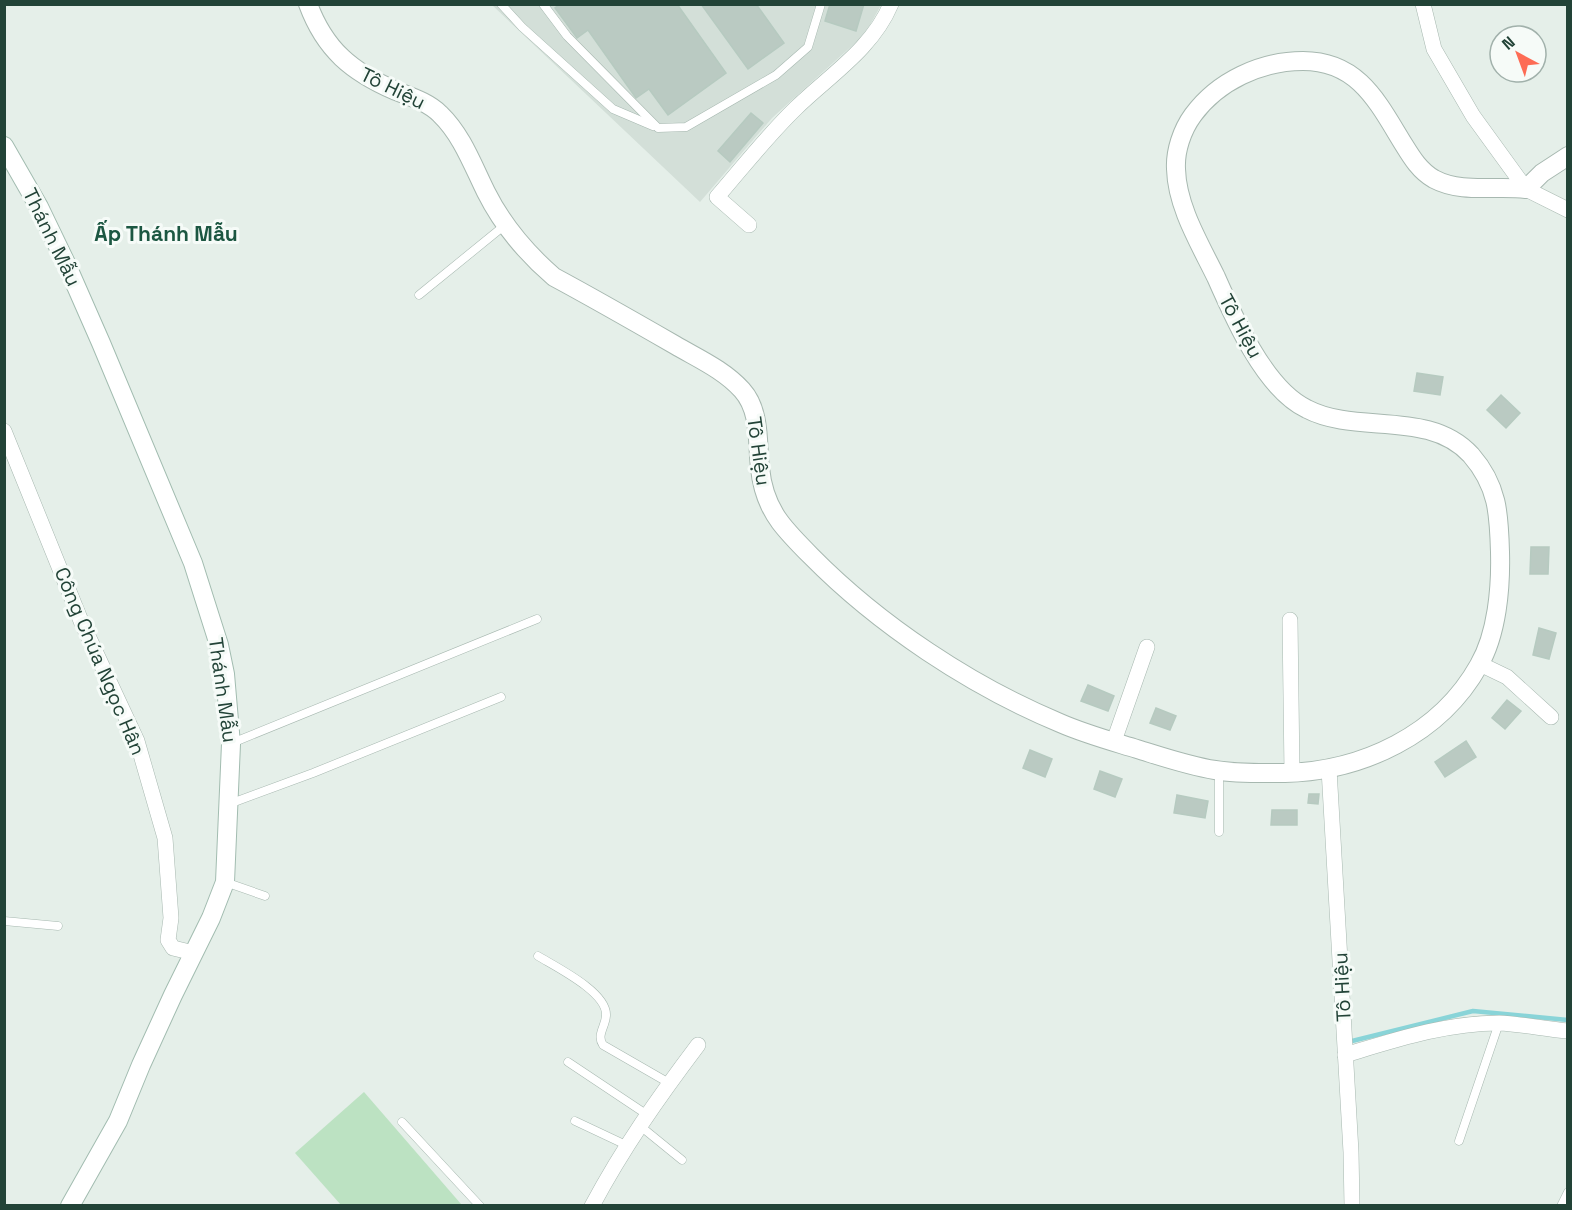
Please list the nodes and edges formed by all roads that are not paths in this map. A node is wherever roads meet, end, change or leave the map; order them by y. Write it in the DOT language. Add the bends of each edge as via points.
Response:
graph roads {
  1 [pos="308,4"];
  2 [pos="501,4"];
  3 [pos="543,4"];
  4 [pos="821,4"];
  5 [pos="891,4"];
  6 [pos="1423,4"];
  7 [pos="658,128"];
  8 [pos="4,146"];
  9 [pos="1568,156"];
  10 [pos="10,170"];
  11 [pos="1526,189"];
  12 [pos="1568,210"];
  13 [pos="505,225"];
  14 [pos="750,225"];
  15 [pos="419,295"];
  16 [pos="4,431"];
  17 [pos="537,619"];
  18 [pos="1290,620"];
  19 [pos="1147,647"];
  20 [pos="1480,664"];
  21 [pos="501,697"];
  22 [pos="1551,717"];
  23 [pos="1114,741"];
  24 [pos="231,744"];
  25 [pos="1329,769"];
  26 [pos="1219,771"];
  27 [pos="1292,772"];
  28 [pos="228,805"];
  29 [pos="1219,832"];
  30 [pos="225,882"];
  31 [pos="265,896"];
  32 [pos="4,921"];
  33 [pos="58,926"];
  34 [pos="194,953"];
  35 [pos="538,956"];
  36 [pos="1499,1023"];
  37 [pos="1568,1031"];
  38 [pos="698,1045"];
  39 [pos="1346,1055"];
  40 [pos="568,1062"];
  41 [pos="669,1083"];
  42 [pos="643,1120"];
  43 [pos="575,1121"];
  44 [pos="402,1122"];
  45 [pos="1460,1141"];
  46 [pos="626,1145"];
  47 [pos="682,1160"];
  48 [pos="1568,1192"];
  49 [pos="70,1206"];
  50 [pos="480,1206"];
  51 [pos="592,1206"];
  52 [pos="1352,1206"];
  53 [pos="1561,1206"];
  1 -- 13 [label="street, Tô Hiệu" via="326,40 341,58 370,80 425,103 448,122"];
  2 -- 7 [label="lane" via="613,109"];
  3 -- 7 [label="lane" via="567,36"];
  4 -- 7 [label="lane" via="808,47 776,75 686,127"];
  5 -- 14 [label="street" via="871,39 767,137 717,197"];
  6 -- 11 [label="street" via="1434,50 1473,116"];
  8 -- 10 [label="street, Thánh Mẫu"];
  9 -- 11 [label="street"];
  10 -- 24 [label="street, Thánh Mẫu" via="48,225 193,563 219,645"];
  11 -- 12 [label="street"];
  11 -- 20 [label="street, Tô Hiệu" via="1470,188 1446,184 1425,173 1357,79 1345,69 1314,61 1268,64 1223,87 1188,120 1176,159 1178,190 1193,229 1253,353 1282,391 1312,412 1436,432 1462,447 1485,475 1498,509 1501,569 1491,638"];
  13 -- 15 [label="lane"];
  13 -- 23 [label="street, Tô Hiệu" via="517,242 554,276 711,364 742,390 753,411 763,488 772,511 797,542 861,603 902,635 1011,700 1067,726"];
  16 -- 34 [label="street, Công Chúa Ngọc Hân" via="81,621 137,741 165,838 171,918 168,940 173,948"];
  17 -- 24 [label="lane"];
  18 -- 27 [label="street"];
  19 -- 23 [label="street"];
  20 -- 22 [label="street" via="1508,677"];
  20 -- 25 [label="street, Tô Hiệu" via="1462,690 1416,732 1377,755"];
  21 -- 28 [label="lane"];
  23 -- 26 [label="street, Tô Hiệu"];
  24 -- 28 [label="street, Thánh Mẫu"];
  25 -- 27 [label="street, Tô Hiệu"];
  25 -- 39 [label="street, Tô Hiệu"];
  26 -- 27 [label="street, Tô Hiệu"];
  26 -- 29 [label="lane"];
  28 -- 30 [label="street, Thánh Mẫu"];
  30 -- 31 [label="lane"];
  30 -- 34 [label="street, Thánh Mẫu"];
  32 -- 33 [label="lane"];
  34 -- 49 [label="street, Thánh Mẫu" via="118,1122"];
  35 -- 41 [label="lane" via="593,991 603,1002 603,1046"];
  36 -- 37 [label="street"];
  36 -- 39 [label="street" via="1439,1029"];
  36 -- 45 [label="lane"];
  38 -- 41 [label="street"];
  39 -- 52 [label="street, Tô Hiệu"];
  40 -- 42 [label="lane"];
  41 -- 42 [label="street"];
  42 -- 46 [label="street"];
  42 -- 47 [label="lane"];
  43 -- 46 [label="lane"];
  44 -- 50 [label="lane"];
  46 -- 51 [label="street"];
  48 -- 53 [label="lane"];
}
